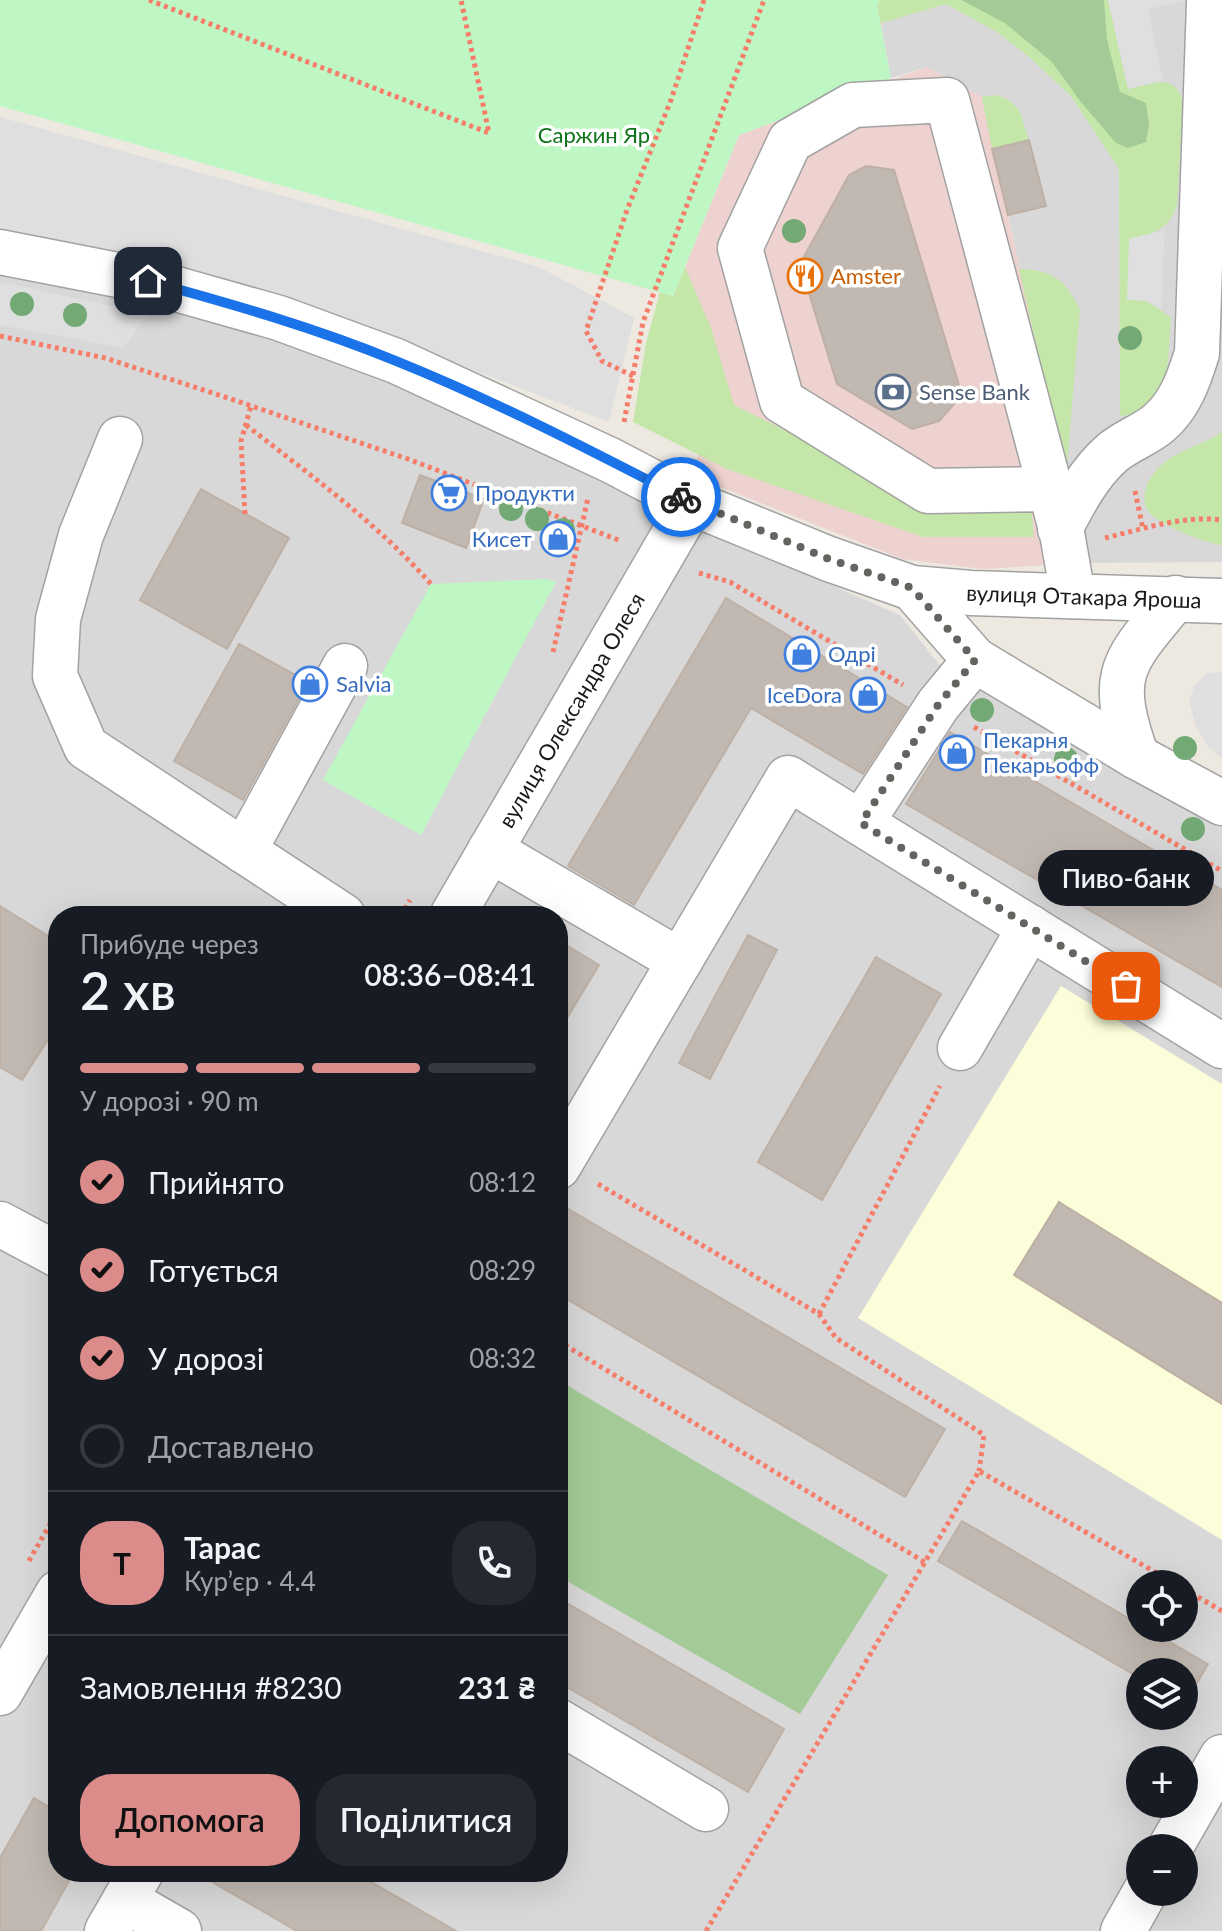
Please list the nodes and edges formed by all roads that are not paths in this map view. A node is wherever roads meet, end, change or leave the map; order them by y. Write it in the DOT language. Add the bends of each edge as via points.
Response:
graph roads {
  1 [pos="1209,3"];
  2 [pos="0,252"];
  3 [pos="120,439"];
  4 [pos="692,503"];
  5 [pos="1055,509"];
  6 [pos="912,588"];
  7 [pos="1073,596"];
  8 [pos="1176,598"];
  9 [pos="1222,601"];
  10 [pos="975,660"];
  11 [pos="345,666"];
  12 [pos="1137,757"];
  13 [pos="1222,803"];
  14 [pos="861,823"];
  15 [pos="490,850"];
  16 [pos="244,851"];
  17 [pos="328,906"];
  18 [pos="458,906"];
  19 [pos="1030,927"];
  20 [pos="680,961"];
  21 [pos="1222,1046"];
  22 [pos="960,1048"];
  23 [pos="568,1150"];
  24 [pos="0,1224"];
  25 [pos="48,1250"];
  26 [pos="48,1610"];
  27 [pos="0,1693"];
  28 [pos="568,1727"];
  29 [pos="1222,1757"];
  30 [pos="706,1809"];
  31 [pos="1178,1834"];
  32 [pos="124,1901"];
  33 [pos="1137,1906"];
  34 [pos="179,1931"];
  35 [pos="1123,1931"];
  1 -- 5 [label="street" via="1197,353 1187,385 1160,422 1112,453 1077,495"];
  2 -- 4 [label="street, вулиця Отакара Яроша" via="148,281 279,318 381,355"];
  3 -- 16 [label="street" via="81,535 58,619 55,676 86,747"];
  4 -- 6 [label="street, вулиця Отакара Яроша"];
  4 -- 15 [label="street, вулиця Олександра Олеся"];
  5 -- 5 [label="street" via="947,100 853,105 790,141 740,248 782,401 928,491"];
  5 -- 7 [label="street"];
  6 -- 7 [label="street, вулиця Отакара Яроша"];
  6 -- 10 [label="street"];
  7 -- 8 [label="street, вулиця Отакара Яроша"];
  8 -- 9 [label="street, вулиця Отакара Яроша"];
  8 -- 12 [label="street" via="1128,661 1120,685"];
  10 -- 12 [label="street"];
  10 -- 14 [label="street" via="938,705"];
  11 -- 16 [label="street"];
  12 -- 13 [label="street"];
  14 -- 19 [label="street"];
  14 -- 20 [label="street" via="788,778"];
  15 -- 18 [label="street, вулиця Олександра Олеся"];
  15 -- 20 [label="street"];
  16 -- 17 [label="street"];
  19 -- 21 [label="street"];
  19 -- 22 [label="street"];
  20 -- 23 [label="street"];
  24 -- 25 [label="street"];
  26 -- 27 [label="street"];
  28 -- 30 [label="street"];
  29 -- 31 [label="street"];
  32 -- 34 [label="street"];
  33 -- 35 [label="street"];
}
